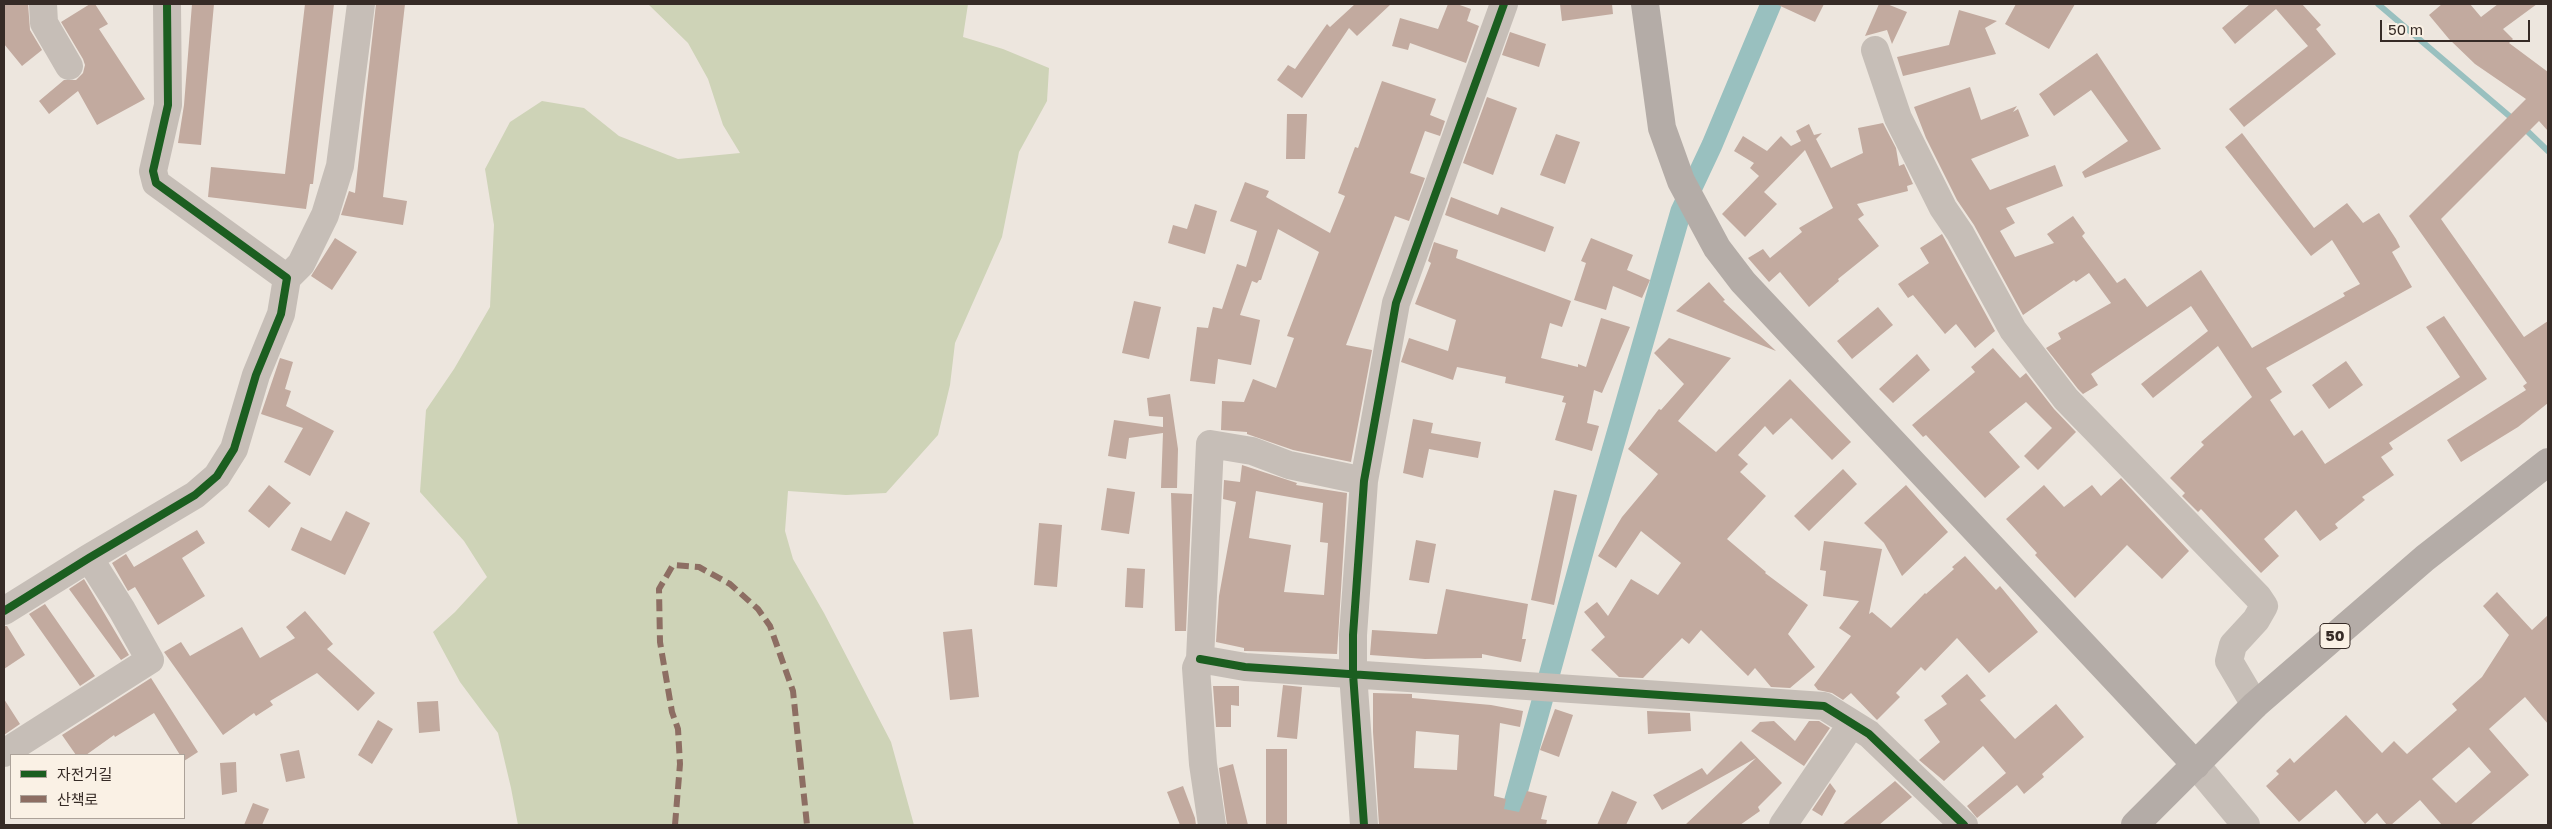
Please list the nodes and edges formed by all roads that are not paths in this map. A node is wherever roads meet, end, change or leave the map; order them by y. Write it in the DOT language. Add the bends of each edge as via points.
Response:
graph roads {
  1 [pos="43,4"];
  2 [pos="168,4"];
  3 [pos="361,4"];
  4 [pos="1504,4"];
  5 [pos="1645,4"];
  6 [pos="1875,50"];
  7 [pos="69,66"];
  8 [pos="287,278"];
  9 [pos="2548,462"];
  10 [pos="1364,481"];
  11 [pos="89,558"];
  12 [pos="4,611"];
  13 [pos="1200,659"];
  14 [pos="1353,674"];
  15 [pos="2255,705"];
  16 [pos="1851,725"];
  17 [pos="4,752"];
  18 [pos="2196,765"];
  19 [pos="1212,825"];
  20 [pos="1364,825"];
  21 [pos="1783,825"];
  22 [pos="1964,825"];
  23 [pos="2134,825"];
  24 [pos="2246,825"];
  1 -- 7 [label="street" via="44,23"];
  2 -- 8 [label="street" via="168,105 154,171 156,183"];
  3 -- 8 [label="street" via="340,166 325,216 301,264"];
  4 -- 10 [label="street" via="1396,303"];
  5 -- 18 [label="main road" via="1662,128 1681,181 1717,248 1742,282"];
  6 -- 15 [label="street" via="1898,118 1943,208 2013,330 2066,399 2264,606 2233,645 2228,660"];
  8 -- 11 [label="street" via="281,314 256,375 234,449 217,476 195,496"];
  9 -- 15 [label="main road, 50" via="2425,558"];
  10 -- 13 [label="street" via="1289,465 1252,451 1210,444"];
  10 -- 14 [label="street"];
  11 -- 12 [label="street"];
  11 -- 17 [label="street" via="150,660"];
  13 -- 14 [label="street" via="1245,667"];
  13 -- 19 [label="street" via="1196,668"];
  14 -- 16 [label="street" via="1824,706"];
  14 -- 20 [label="street"];
  15 -- 18 [label="main road, 50"];
  16 -- 21 [label="street"];
  16 -- 22 [label="street" via="1869,734"];
  18 -- 23 [label="main road, 50"];
  18 -- 24 [label="street"];
}
